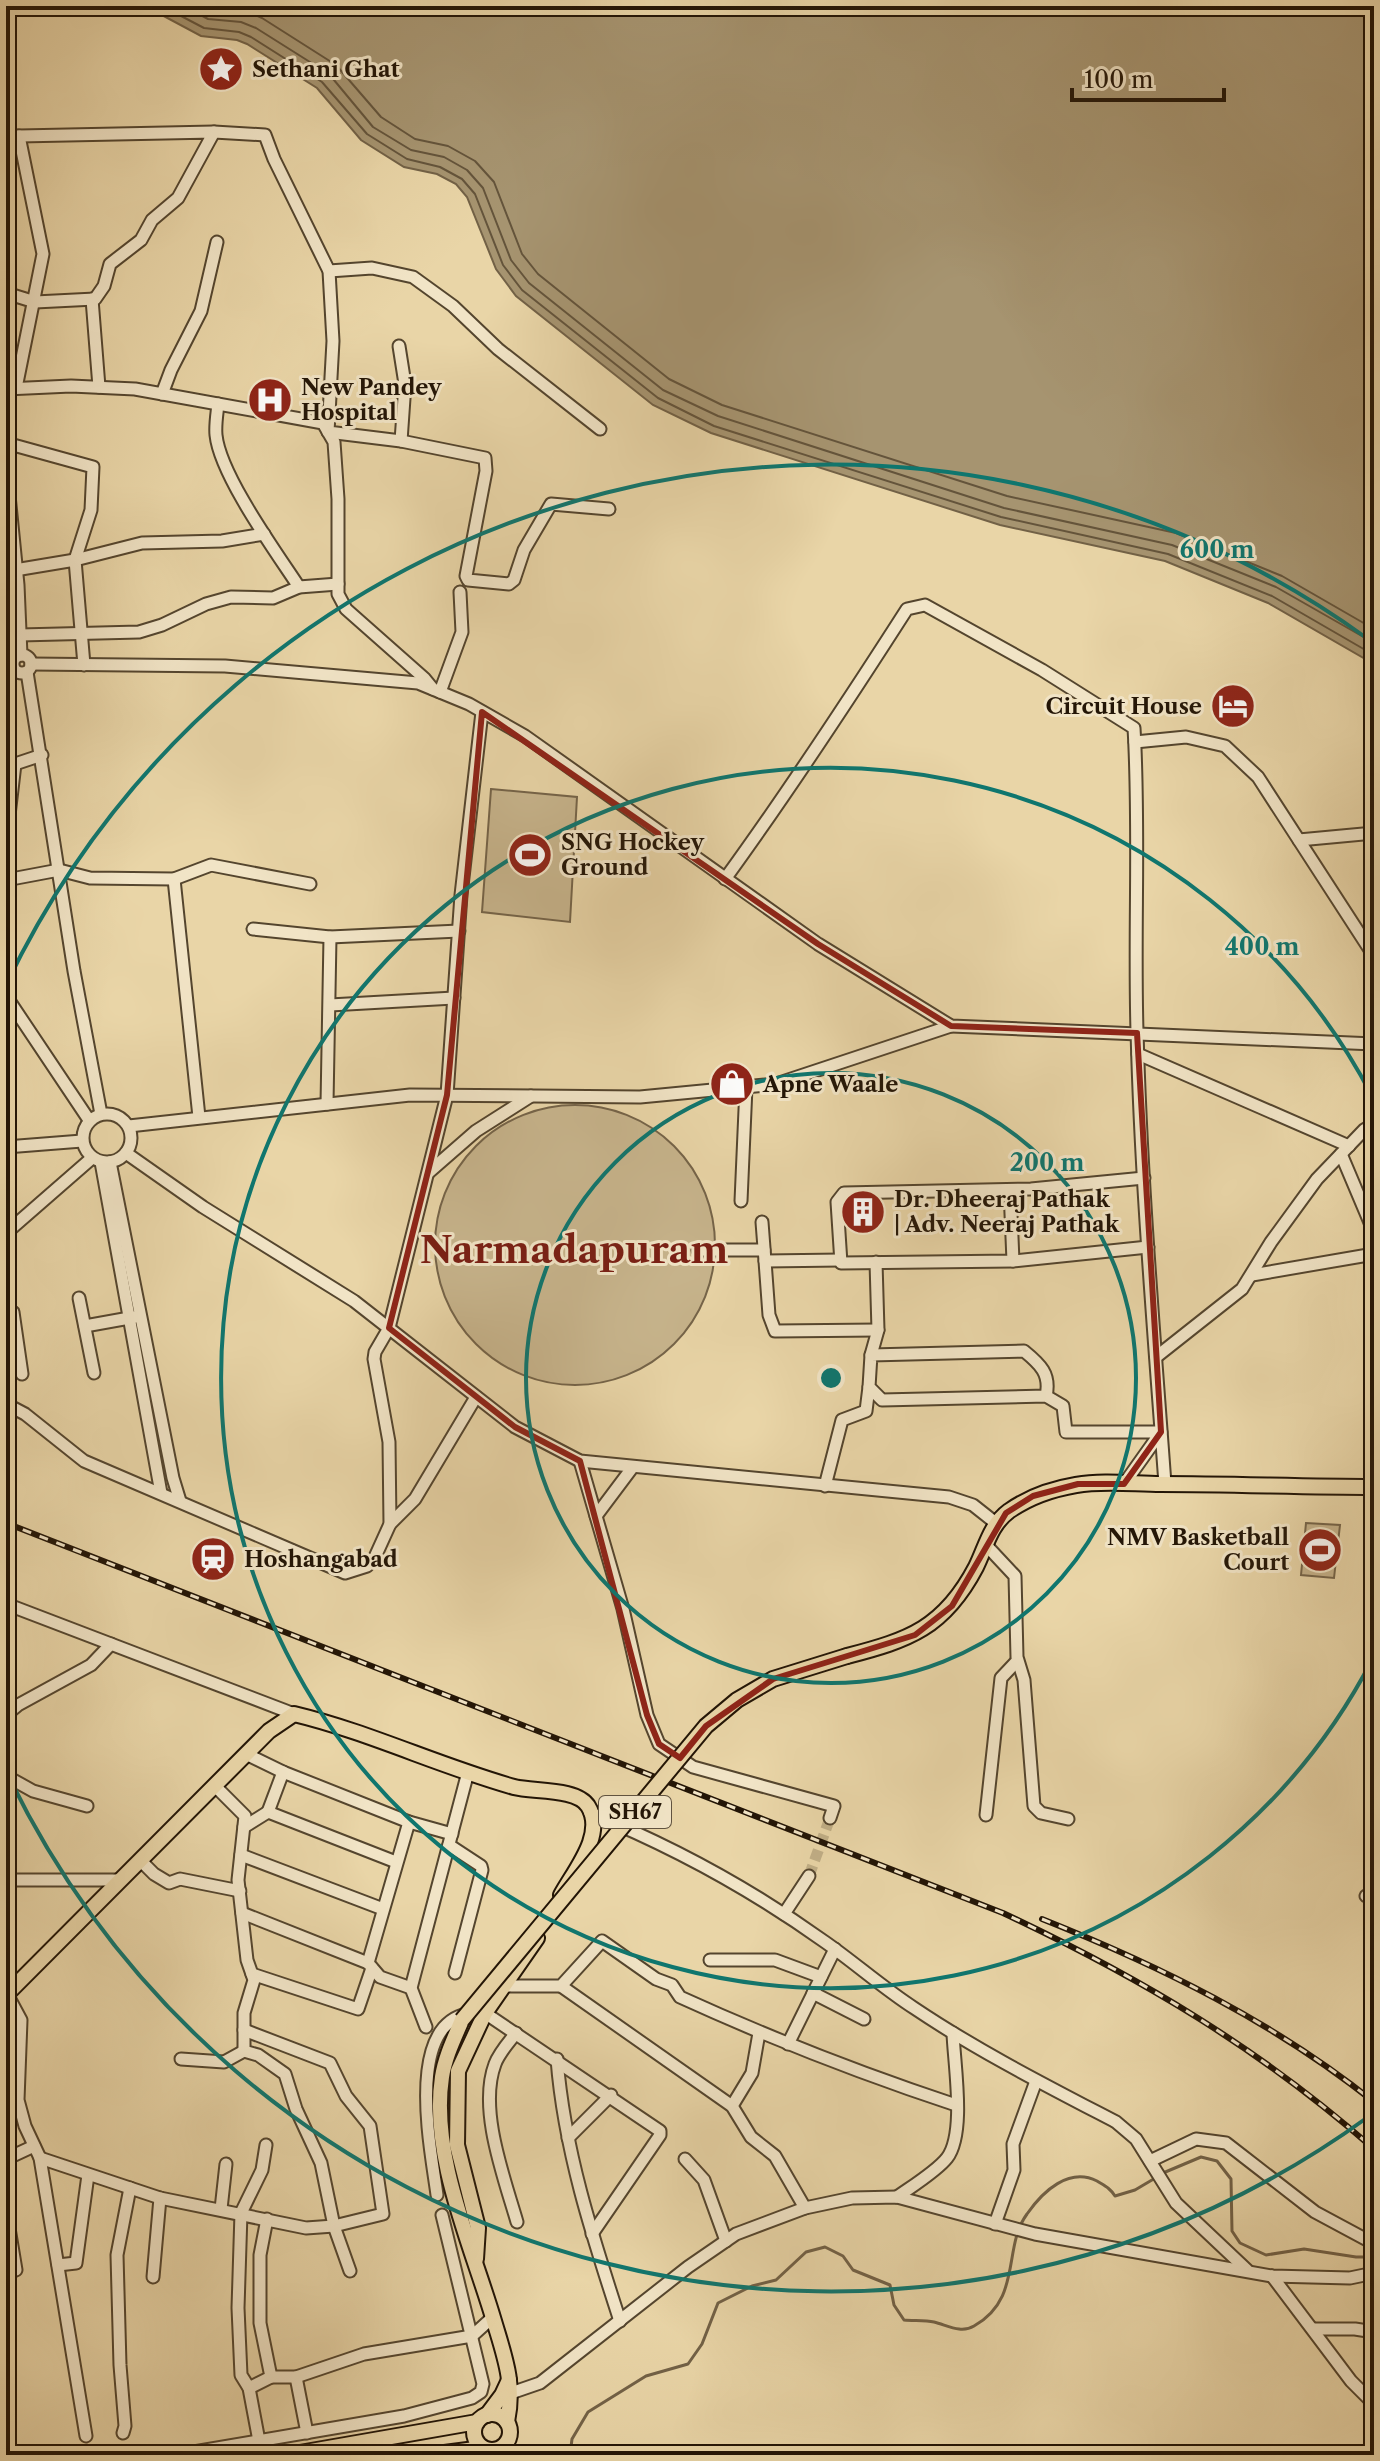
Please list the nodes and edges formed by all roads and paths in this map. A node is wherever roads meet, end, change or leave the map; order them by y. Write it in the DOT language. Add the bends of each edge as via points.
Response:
graph roads {
  1 [pos="214,132"];
  2 [pos="12,136"];
  3 [pos="217,242"];
  4 [pos="329,271"];
  5 [pos="6,293"];
  6 [pos="92,299"];
  7 [pos="35,302"];
  8 [pos="399,346"];
  9 [pos="99,387"];
  10 [pos="11,389"];
  11 [pos="162,394"];
  12 [pos="218,404"];
  13 [pos="600,429"];
  14 [pos="328,432"];
  15 [pos="401,441"];
  16 [pos="6,443"];
  17 [pos="6,465"];
  18 [pos="609,509"];
  19 [pos="264,534"];
  20 [pos="75,560"];
  21 [pos="15,570"];
  22 [pos="338,584"];
  23 [pos="12,586"];
  24 [pos="299,587"];
  25 [pos="460,592"];
  26 [pos="82,633"];
  27 [pos="20,635"];
  28 [pos="13,660"];
  29 [pos="84,665"];
  30 [pos="29,668"];
  31 [pos="437,691"];
  32 [pos="482,712"];
  33 [pos="1135,742"];
  34 [pos="42,755"];
  35 [pos="1374,833"];
  36 [pos="1299,840"];
  37 [pos="6,841"];
  38 [pos="59,870"];
  39 [pos="174,879"];
  40 [pos="725,879"];
  41 [pos="6,880"];
  42 [pos="310,884"];
  43 [pos="253,929"];
  44 [pos="459,931"];
  45 [pos="330,937"];
  46 [pos="1374,956"];
  47 [pos="6,996"];
  48 [pos="454,998"];
  49 [pos="330,1005"];
  50 [pos="951,1026"];
  51 [pos="1137,1033"];
  52 [pos="1374,1044"];
  53 [pos="1138,1054"];
  54 [pos="746,1087"];
  55 [pos="447,1095"];
  56 [pos="531,1096"];
  57 [pos="327,1104"];
  58 [pos="101,1114"];
  59 [pos="199,1117"];
  60 [pos="89,1120"];
  61 [pos="1374,1124"];
  62 [pos="129,1126"];
  63 [pos="82,1141"];
  64 [pos="6,1147"];
  65 [pos="1345,1150"];
  66 [pos="126,1153"];
  67 [pos="101,1161"];
  68 [pos="429,1172"];
  69 [pos="1144,1178"];
  70 [pos="1010,1190"];
  71 [pos="741,1201"];
  72 [pos="762,1222"];
  73 [pos="1374,1232"];
  74 [pos="6,1233"];
  75 [pos="1148,1247"];
  76 [pos="698,1250"];
  77 [pos="1374,1254"];
  78 [pos="764,1256"];
  79 [pos="841,1260"];
  80 [pos="1013,1261"];
  81 [pos="876,1262"];
  82 [pos="1252,1275"];
  83 [pos="79,1298"];
  84 [pos="6,1308"];
  85 [pos="135,1318"];
  86 [pos="85,1326"];
  87 [pos="389,1328"];
  88 [pos="878,1330"];
  89 [pos="871,1355"];
  90 [pos="1156,1357"];
  91 [pos="94,1373"];
  92 [pos="22,1374"];
  93 [pos="869,1387"];
  94 [pos="1046,1396"];
  95 [pos="476,1397"];
  96 [pos="6,1404"];
  97 [pos="1161,1432"];
  98 [pos="580,1461"];
  99 [pos="632,1468"];
  100 [pos="1124,1484"];
  101 [pos="1165,1484"];
  102 [pos="825,1486"];
  103 [pos="1374,1487"];
  104 [pos="161,1493"];
  105 [pos="180,1501"];
  106 [pos="596,1516"];
  107 [pos="390,1524"];
  108 [pos="997,1524"];
  109 [pos="985,1544"];
  110 [pos="6,1604"];
  111 [pos="111,1644"];
  112 [pos="1017,1661"];
  113 [pos="294,1714"];
  114 [pos="6,1715"];
  115 [pos="246,1754"];
  116 [pos="283,1772"];
  117 [pos="468,1772"];
  118 [pos="6,1776"];
  119 [pos="215,1786"];
  120 [pos="87,1806"];
  121 [pos="268,1812"];
  122 [pos="590,1813"];
  123 [pos="986,1815"];
  124 [pos="830,1818"];
  125 [pos="1068,1819"];
  126 [pos="409,1822"];
  127 [pos="244,1827"];
  128 [pos="450,1840"];
  129 [pos="241,1855"];
  130 [pos="140,1860"];
  131 [pos="396,1862"];
  132 [pos="809,1876"];
  133 [pos="6,1880"];
  134 [pos="119,1880"];
  135 [pos="240,1891"];
  136 [pos="383,1909"];
  137 [pos="242,1913"];
  138 [pos="784,1914"];
  139 [pos="835,1949"];
  140 [pos="710,1960"];
  141 [pos="370,1966"];
  142 [pos="455,1973"];
  143 [pos="252,1974"];
  144 [pos="821,1977"];
  145 [pos="501,1986"];
  146 [pos="561,1986"];
  147 [pos="411,1988"];
  148 [pos="813,1993"];
  149 [pos="6,1994"];
  150 [pos="485,2013"];
  151 [pos="864,2019"];
  152 [pos="426,2027"];
  153 [pos="244,2030"];
  154 [pos="516,2033"];
  155 [pos="759,2033"];
  156 [pos="953,2033"];
  157 [pos="788,2044"];
  158 [pos="244,2051"];
  159 [pos="181,2059"];
  160 [pos="557,2059"];
  161 [pos="1036,2081"];
  162 [pos="611,2095"];
  163 [pos="956,2105"];
  164 [pos="732,2106"];
  165 [pos="568,2138"];
  166 [pos="266,2145"];
  167 [pos="34,2146"];
  168 [pos="40,2158"];
  169 [pos="6,2159"];
  170 [pos="685,2159"];
  171 [pos="226,2164"];
  172 [pos="1152,2164"];
  173 [pos="88,2175"];
  174 [pos="130,2188"];
  175 [pos="437,2195"];
  176 [pos="897,2197"];
  177 [pos="160,2198"];
  178 [pos="805,2208"];
  179 [pos="221,2209"];
  180 [pos="6,2210"];
  181 [pos="241,2213"];
  182 [pos="442,2215"];
  183 [pos="267,2219"];
  184 [pos="517,2222"];
  185 [pos="1000,2225"];
  186 [pos="334,2226"];
  187 [pos="592,2234"];
  188 [pos="726,2241"];
  189 [pos="1369,2241"];
  190 [pos="476,2259"];
  191 [pos="58,2265"];
  192 [pos="16,2270"];
  193 [pos="350,2271"];
  194 [pos="1248,2271"];
  195 [pos="1374,2273"];
  196 [pos="1272,2276"];
  197 [pos="153,2277"];
  198 [pos="493,2317"];
  199 [pos="620,2321"];
  200 [pos="1313,2329"];
  201 [pos="1374,2332"];
  202 [pos="472,2336"];
  203 [pos="510,2376"];
  204 [pos="271,2377"];
  205 [pos="296,2377"];
  206 [pos="249,2388"];
  207 [pos="511,2393"];
  208 [pos="1374,2404"];
  209 [pos="482,2418"];
  210 [pos="507,2422"];
  211 [pos="123,2433"];
  212 [pos="307,2433"];
  213 [pos="86,2436"];
  214 [pos="508,2439"];
  215 [pos="259,2441"];
  216 [pos="492,2451"];
  217 [pos="176,2455"];
  218 [pos="288,2455"];
  219 [pos="429,2455"];
  220 [pos="513,2455"];
  1 -- 2 [label="street"];
  1 -- 4 [label="street" via="265,135"];
  1 -- 6 [label="street" via="178,198 152,220 141,240 110,264 104,286"];
  2 -- 7 [label="street" via="43,254"];
  3 -- 11 [label="street" via="201,311"];
  4 -- 13 [label="street" via="372,268 413,277"];
  4 -- 14 [label="street" via="333,341"];
  5 -- 7 [label="street"];
  6 -- 7 [label="street"];
  6 -- 9 [label="street"];
  7 -- 10 [label="street"];
  8 -- 15 [label="street" via="405,384"];
  9 -- 10 [label="street"];
  9 -- 11 [label="street"];
  11 -- 12 [label="street"];
  12 -- 14 [label="street" via="323,423"];
  12 -- 19 [label="street" via="216,436 225,464"];
  14 -- 15 [label="street"];
  14 -- 22 [label="street" via="334,442 338,499"];
  15 -- 18 [label="street" via="485,458 466,576 472,582 514,580 524,550 551,504"];
  16 -- 20 [label="street" via="93,467 91,510"];
  17 -- 21 [label="street"];
  19 -- 20 [label="street" via="142,543"];
  19 -- 24 [label="street"];
  20 -- 21 [label="street"];
  20 -- 26 [label="street"];
  21 -- 23 [label="street"];
  22 -- 24 [label="street"];
  22 -- 31 [label="street" via="346,609"];
  23 -- 27 [label="street"];
  24 -- 26 [label="street" via="273,598 231,597 206,604 139,632"];
  25 -- 31 [label="street" via="462,632"];
  26 -- 27 [label="street"];
  26 -- 29 [label="street"];
  27 -- 28 [label="street"];
  28 -- 30 [label="street" via="16,671"];
  29 -- 30 [label="street"];
  29 -- 31 [label="street" via="225,666 418,683"];
  30 -- 34 [label="street"];
  31 -- 32 [label="street"];
  32 -- 40 [label="street" via="525,736"];
  32 -- 44 [label="street"];
  33 -- 36 [label="street" via="1186,737 1225,746 1258,777"];
  33 -- 40 [label="street" via="1134,728 1042,670 925,605 907,609 798,779"];
  33 -- 51 [label="street"];
  34 -- 37 [label="street" via="15,764"];
  34 -- 38 [label="street"];
  35 -- 36 [label="street"];
  36 -- 46 [label="street"];
  38 -- 39 [label="street" via="90,878"];
  38 -- 41 [label="street"];
  38 -- 58 [label="street"];
  39 -- 42 [label="street" via="211,865"];
  39 -- 59 [label="street"];
  40 -- 50 [label="street"];
  43 -- 45 [label="street"];
  44 -- 45 [label="street"];
  44 -- 48 [label="street"];
  45 -- 49 [label="street"];
  47 -- 60 [label="street"];
  48 -- 49 [label="street"];
  48 -- 55 [label="street"];
  49 -- 57 [label="street"];
  50 -- 51 [label="street"];
  50 -- 54 [label="street" via="776,1084"];
  51 -- 52 [label="street"];
  51 -- 53 [label="street"];
  53 -- 65 [label="street"];
  53 -- 69 [label="street"];
  54 -- 56 [label="street" via="640,1097"];
  54 -- 71 [label="street"];
  55 -- 56 [label="street"];
  55 -- 57 [label="street"];
  55 -- 68 [label="street"];
  56 -- 68 [label="street" via="476,1131"];
  57 -- 59 [label="street"];
  58 -- 60 [label="street"];
  58 -- 62 [label="street" via="122,1118"];
  59 -- 62 [label="street"];
  60 -- 63 [label="street"];
  61 -- 65 [label="street"];
  62 -- 66 [label="street" via="131,1145"];
  63 -- 64 [label="street"];
  63 -- 67 [label="street" via="85,1151"];
  65 -- 73 [label="street"];
  65 -- 82 [label="street" via="1317,1179"];
  66 -- 67 [label="street"];
  66 -- 87 [label="street"];
  67 -- 74 [label="street"];
  67 -- 85 [label="street"];
  68 -- 87 [label="street"];
  69 -- 70 [label="street"];
  69 -- 75 [label="street"];
  70 -- 79 [label="street" via="844,1193 837,1202"];
  70 -- 80 [label="street"];
  72 -- 78 [label="street"];
  75 -- 80 [label="street"];
  75 -- 90 [label="street"];
  76 -- 78 [label="street"];
  77 -- 82 [label="street"];
  78 -- 79 [label="street"];
  78 -- 88 [label="street" via="775,1331"];
  79 -- 81 [label="street"];
  80 -- 81 [label="street"];
  81 -- 88 [label="street"];
  82 -- 90 [label="street" via="1242,1289"];
  83 -- 86 [label="street"];
  84 -- 92 [label="street" via="13,1312"];
  85 -- 86 [label="street"];
  85 -- 104 [label="street"];
  85 -- 105 [label="street"];
  86 -- 91 [label="street"];
  87 -- 95 [label="street"];
  87 -- 107 [label="street" via="374,1359 389,1442"];
  88 -- 89 [label="street"];
  89 -- 93 [label="street"];
  89 -- 94 [label="street" via="1024,1351 1043,1367 1049,1384"];
  90 -- 97 [label="street"];
  93 -- 94 [label="street" via="882,1400"];
  93 -- 102 [label="street" via="866,1411 842,1420"];
  94 -- 97 [label="street" via="1063,1406 1066,1432"];
  95 -- 98 [label="street" via="515,1427"];
  95 -- 107 [label="street" via="415,1499"];
  96 -- 104 [label="street" via="84,1461"];
  97 -- 100 [label="street"];
  97 -- 101 [label="street"];
  98 -- 99 [label="street"];
  98 -- 106 [label="street"];
  99 -- 102 [label="street"];
  99 -- 106 [label="street"];
  100 -- 101 [label="main road, SH67"];
  100 -- 108 [label="main road, SH67" via="1078,1484 1033,1496"];
  101 -- 103 [label="main road, SH67"];
  102 -- 108 [label="street" via="949,1497 973,1505"];
  104 -- 105 [label="street"];
  105 -- 107 [label="street" via="345,1573 367,1566"];
  106 -- 124 [label="street" via="659,1744 693,1767 834,1806"];
  108 -- 109 [label="main road, SH67"];
  109 -- 112 [label="street" via="1015,1576"];
  109 -- 190 [label="main road, SH67, bridge" via="952,1606 915,1635 773,1679 706,1726 462,2020 446,2058 441,2111 444,2157"];
  110 -- 111 [label="street"];
  111 -- 113 [label="street"];
  111 -- 114 [label="street" via="91,1665"];
  112 -- 123 [label="street" via="1001,1678"];
  112 -- 125 [label="street" via="1024,1680 1034,1806 1041,1813"];
  113 -- 115 [label="main road"];
  113 -- 117 [label="main road" via="334,1723"];
  115 -- 116 [label="street"];
  115 -- 119 [label="main road"];
  116 -- 121 [label="street"];
  116 -- 126 [label="street"];
  117 -- 122 [label="main road" via="517,1787 574,1795"];
  117 -- 128 [label="street"];
  118 -- 120 [label="street" via="33,1791"];
  119 -- 127 [label="street" via="245,1816"];
  119 -- 130 [label="main road"];
  121 -- 127 [label="street"];
  121 -- 131 [label="street"];
  122 -- 138 [label="street" via="718,1873"];
  122 -- 145 [label="main road" via="591,1842 531,1947"];
  126 -- 128 [label="street"];
  126 -- 131 [label="street"];
  127 -- 129 [label="street"];
  128 -- 142 [label="street" via="482,1870"];
  128 -- 147 [label="street"];
  129 -- 135 [label="street"];
  129 -- 136 [label="street"];
  130 -- 134 [label="main road"];
  130 -- 135 [label="street" via="169,1883 180,1879"];
  131 -- 136 [label="street"];
  132 -- 138 [label="street"];
  133 -- 134 [label="street"];
  134 -- 149 [label="main road"];
  135 -- 137 [label="street"];
  136 -- 141 [label="street"];
  137 -- 141 [label="street"];
  137 -- 143 [label="street"];
  138 -- 139 [label="street"];
  139 -- 144 [label="street"];
  139 -- 156 [label="street"];
  140 -- 144 [label="street" via="775,1960"];
  141 -- 143 [label="street" via="358,2009"];
  141 -- 147 [label="street" via="380,1977"];
  143 -- 153 [label="street"];
  144 -- 148 [label="street"];
  145 -- 146 [label="street"];
  145 -- 150 [label="main road"];
  146 -- 155 [label="street" via="602,1941 672,1985 680,1997"];
  146 -- 164 [label="street"];
  147 -- 152 [label="street"];
  148 -- 151 [label="street"];
  148 -- 157 [label="street"];
  149 -- 167 [label="street" via="21,2020 18,2100"];
  150 -- 154 [label="street"];
  150 -- 175 [label="street" via="452,2019 432,2048 425,2108"];
  150 -- 190 [label="main road" via="458,2071 456,2117 457,2145 478,2228"];
  153 -- 158 [label="street"];
  153 -- 186 [label="street" via="330,2063 346,2096 370,2126 383,2214"];
  154 -- 160 [label="street"];
  154 -- 184 [label="street" via="495,2064 490,2105"];
  155 -- 157 [label="street"];
  155 -- 164 [label="street" via="752,2073"];
  156 -- 161 [label="street"];
  156 -- 163 [label="street"];
  157 -- 163 [label="street"];
  158 -- 159 [label="street" via="224,2062"];
  158 -- 186 [label="street" via="285,2074 321,2163"];
  160 -- 162 [label="street"];
  160 -- 165 [label="street"];
  161 -- 172 [label="street" via="1116,2122 1136,2139"];
  161 -- 185 [label="street" via="1013,2144 1014,2170"];
  162 -- 165 [label="street"];
  162 -- 187 [label="street" via="657,2127 660,2135"];
  163 -- 176 [label="street" via="955,2142 947,2159"];
  164 -- 178 [label="street" via="751,2137 775,2156"];
  165 -- 187 [label="street"];
  166 -- 181 [label="street" via="262,2170"];
  167 -- 168 [label="street"];
  167 -- 169 [label="street"];
  168 -- 173 [label="street"];
  168 -- 191 [label="street"];
  170 -- 188 [label="street" via="704,2180"];
  171 -- 179 [label="street"];
  172 -- 189 [label="street" via="1196,2139 1226,2143 1315,2212"];
  172 -- 194 [label="street" via="1176,2203"];
  173 -- 174 [label="street"];
  173 -- 191 [label="street" via="76,2263"];
  174 -- 177 [label="street"];
  174 -- 211 [label="street" via="117,2255"];
  176 -- 178 [label="street" via="852,2198"];
  176 -- 185 [label="street"];
  177 -- 179 [label="street"];
  177 -- 197 [label="street"];
  178 -- 188 [label="street"];
  179 -- 181 [label="street"];
  180 -- 192 [label="street"];
  181 -- 183 [label="street"];
  181 -- 206 [label="street" via="238,2314 241,2375"];
  182 -- 202 [label="street"];
  183 -- 186 [label="street" via="306,2228"];
  183 -- 204 [label="street" via="260,2255 260,2323"];
  185 -- 194 [label="street"];
  186 -- 193 [label="street"];
  187 -- 199 [label="street"];
  188 -- 199 [label="street"];
  190 -- 198 [label="main road, SH67"];
  191 -- 213 [label="street"];
  194 -- 196 [label="street"];
  195 -- 196 [label="street" via="1350,2278"];
  196 -- 200 [label="street"];
  198 -- 202 [label="street"];
  198 -- 203 [label="main road, SH67"];
  199 -- 207 [label="street" via="540,2383"];
  200 -- 201 [label="street"];
  200 -- 208 [label="street"];
  202 -- 205 [label="street" via="364,2354"];
  202 -- 212 [label="street" via="483,2384 476,2396 404,2416"];
  203 -- 207 [label="main road, SH67"];
  203 -- 209 [label="main road"];
  204 -- 205 [label="street"];
  204 -- 206 [label="street"];
  205 -- 212 [label="street"];
  206 -- 215 [label="street"];
  207 -- 210 [label="main road, SH67"];
  209 -- 210 [label="main road" via="496,2415"];
  209 -- 216 [label="main road" via="474,2436"];
  209 -- 218 [label="main road"];
  210 -- 214 [label="main road"];
  212 -- 215 [label="street"];
  214 -- 216 [label="main road"];
  214 -- 220 [label="main road"];
  215 -- 217 [label="street"];
  216 -- 219 [label="main road"];
}
